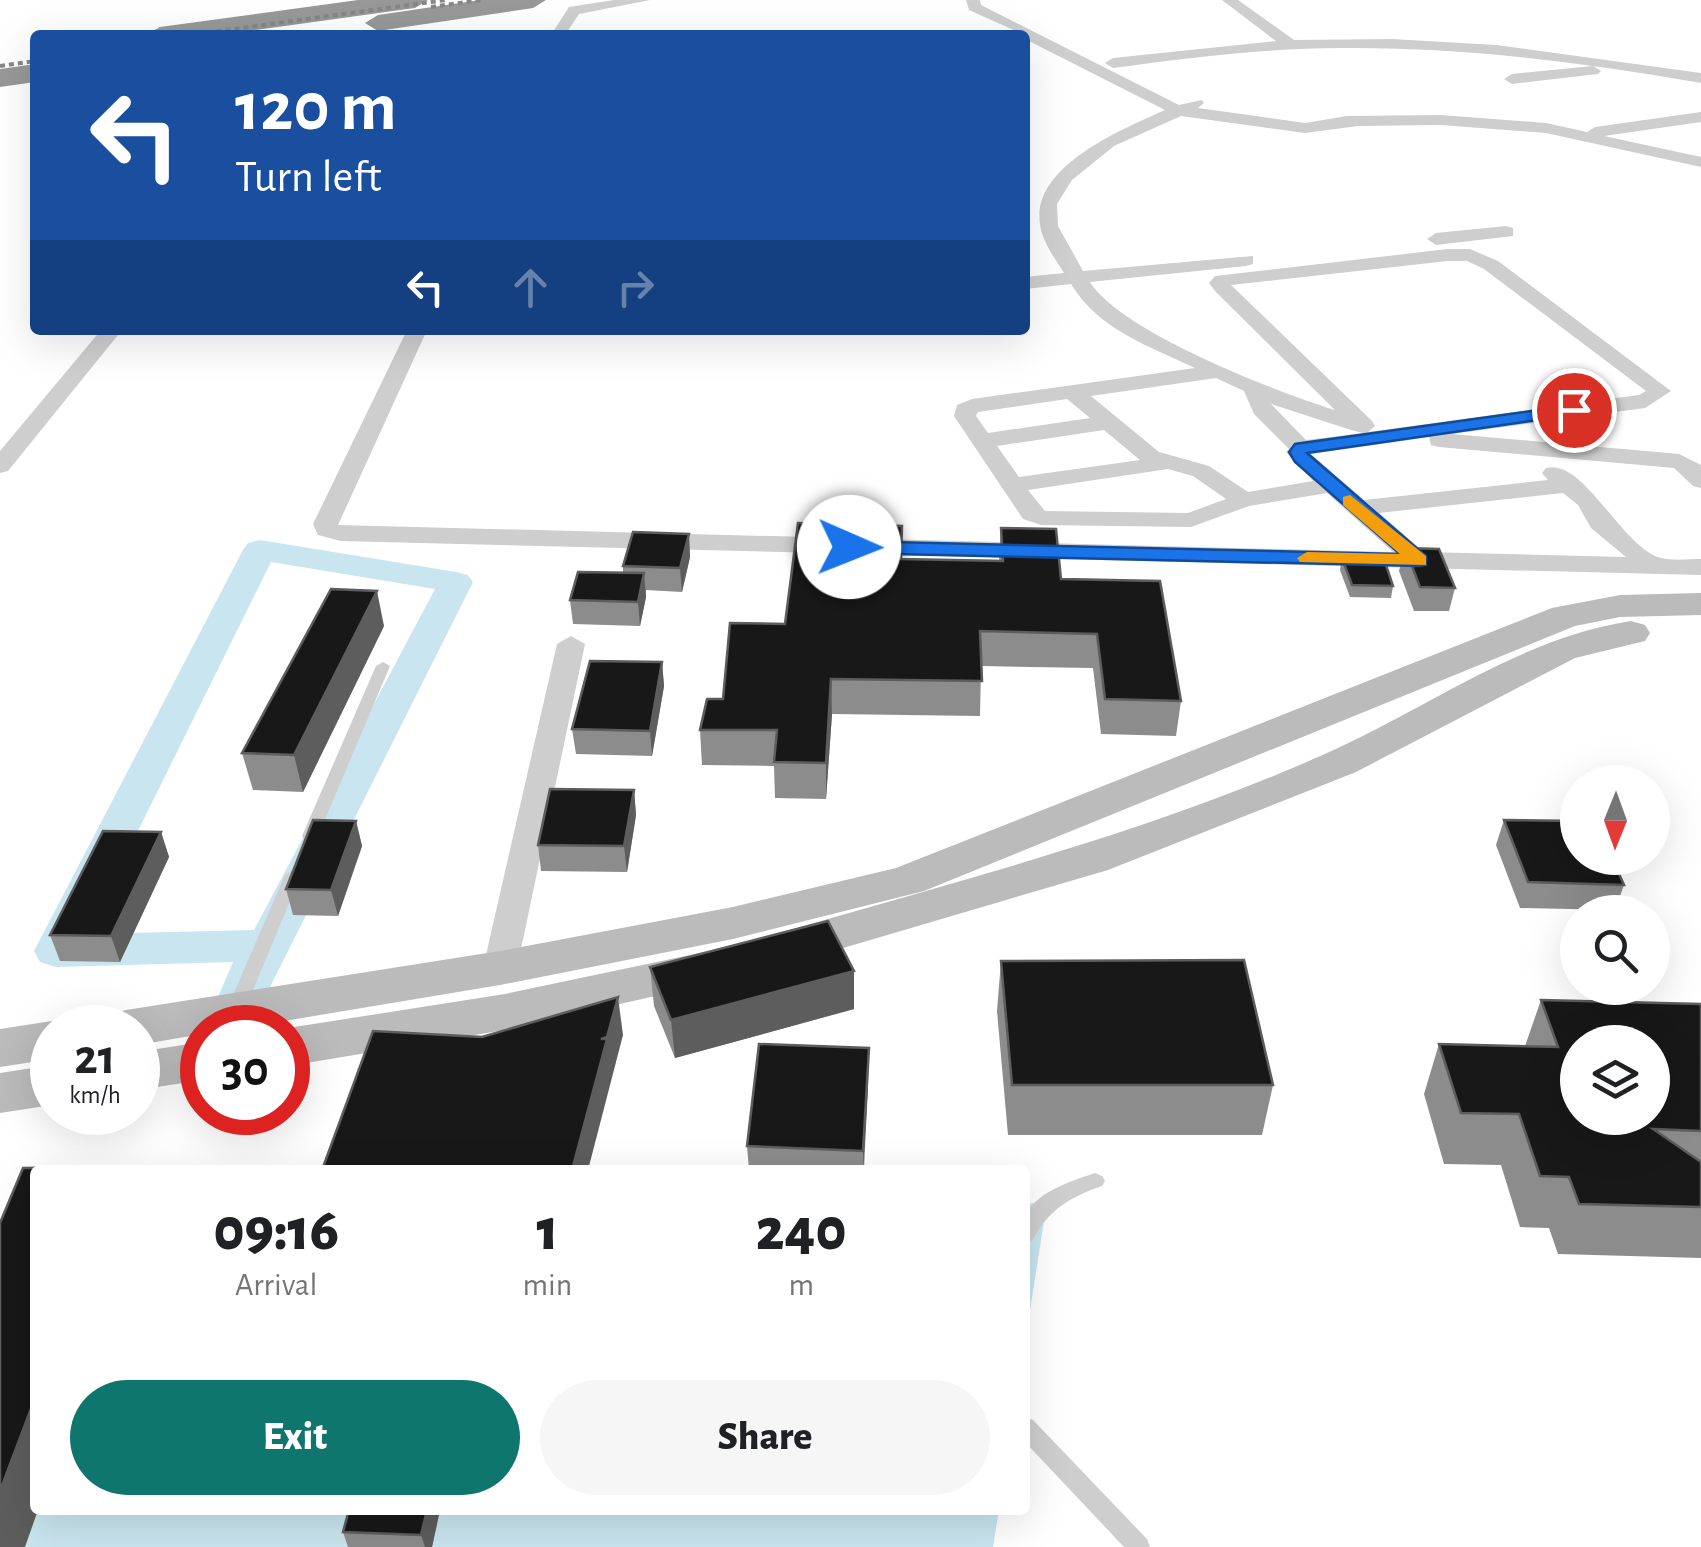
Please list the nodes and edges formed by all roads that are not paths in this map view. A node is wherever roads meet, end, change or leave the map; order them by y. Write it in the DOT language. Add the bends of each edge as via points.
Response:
graph roads {
  1 [pos="415,0"];
  2 [pos="533,0"];
  3 [pos="643,0"];
  4 [pos="973,0"];
  5 [pos="1229,0"];
  6 [pos="382,29"];
  7 [pos="196,30"];
  8 [pos="561,30"];
  9 [pos="1024,30"];
  10 [pos="1030,33"];
  11 [pos="1291,45"];
  12 [pos="30,53"];
  13 [pos="0,57"];
  14 [pos="1113,63"];
  15 [pos="1641,67"];
  16 [pos="30,74"];
  17 [pos="0,78"];
  18 [pos="1701,78"];
  19 [pos="1512,79"];
  20 [pos="1186,107"];
  21 [pos="1701,117"];
  22 [pos="1580,134"];
  23 [pos="1701,162"];
  24 [pos="1506,232"];
  25 [pos="1080,279"];
  26 [pos="1030,283"];
  27 [pos="108,335"];
  28 [pos="415,335"];
  29 [pos="1216,372"];
  30 [pos="1254,389"];
  31 [pos="1072,392"];
  32 [pos="1111,422"];
  33 [pos="1364,426"];
  34 [pos="1395,434"];
  35 [pos="982,441"];
  36 [pos="1302,448"];
  37 [pos="1522,448"];
  38 [pos="1165,463"];
  39 [pos="0,466"];
  40 [pos="1701,481"];
  41 [pos="1331,484"];
  42 [pos="1569,485"];
  43 [pos="1012,486"];
  44 [pos="1244,500"];
  45 [pos="1358,508"];
  46 [pos="1419,560"];
  47 [pos="1652,566"];
  48 [pos="1701,566"];
  49 [pos="1701,604"];
  50 [pos="1701,631"];
  51 [pos="571,644"];
  52 [pos="383,666"];
  53 [pos="500,968"];
  54 [pos="238,1005"];
  55 [pos="267,1005"];
  56 [pos="30,1043"];
  57 [pos="310,1044"];
  58 [pos="0,1048"];
  59 [pos="30,1088"];
  60 [pos="0,1093"];
  61 [pos="1095,1181"];
  62 [pos="1030,1223"];
  63 [pos="1030,1432"];
  64 [pos="1140,1547"];
  1 -- 7 [label="highway"];
  2 -- 6 [label="highway"];
  3 -- 8 [label="street" via="574,10"];
  4 -- 9 [label="street"];
  4 -- 14 [label="street"];
  5 -- 11 [label="street"];
  10 -- 20 [label="street"];
  11 -- 14 [label="street"];
  11 -- 15 [label="street" via="1499,48"];
  12 -- 13 [label="highway"];
  14 -- 20 [label="street"];
  15 -- 18 [label="street"];
  15 -- 19 [label="street"];
  16 -- 17 [label="highway"];
  20 -- 22 [label="street" via="1305,128 1441,120"];
  20 -- 25 [label="street" via="1108,142 1053,191 1049,226"];
  21 -- 22 [label="street"];
  22 -- 23 [label="street"];
  24 -- 25 [label="street"];
  25 -- 26 [label="street"];
  25 -- 29 [label="street" via="1119,324"];
  27 -- 39 [label="street"];
  28 -- 46 [label="street" via="327,530"];
  29 -- 30 [label="street"];
  29 -- 31 [label="street"];
  30 -- 33 [label="street"];
  30 -- 36 [label="street" via="1262,409"];
  31 -- 32 [label="street"];
  31 -- 35 [label="street" via="972,406 965,416"];
  32 -- 35 [label="street"];
  32 -- 38 [label="street"];
  33 -- 34 [label="street"];
  33 -- 34 [label="street" via="1222,280 1470,256 1492,265 1660,391 1645,401"];
  34 -- 36 [label="street"];
  34 -- 37 [label="street"];
  35 -- 43 [label="street"];
  36 -- 41 [label="street" via="1301,458"];
  37 -- 40 [label="street" via="1679,462"];
  37 -- 42 [label="street"];
  38 -- 43 [label="street"];
  38 -- 44 [label="street" via="1201,471"];
  41 -- 44 [label="street"];
  41 -- 45 [label="street"];
  42 -- 45 [label="street"];
  42 -- 47 [label="street" via="1600,524"];
  43 -- 44 [label="street" via="1032,514 1052,520 1191,520"];
  45 -- 46 [label="street"];
  46 -- 47 [label="street"];
  47 -- 48 [label="street"];
  49 -- 53 [label="street" via="1620,606 1565,616 908,880 733,923"];
  50 -- 57 [label="street" via="1591,639 1323,770 1092,859 833,936 637,986"];
  51 -- 53 [label="street"];
  52 -- 54 [label="lane"];
  53 -- 55 [label="street"];
  56 -- 58 [label="street"];
  59 -- 60 [label="street"];
  61 -- 62 [label="lane" via="1065,1190"];
  63 -- 64 [label="lane"];
}
